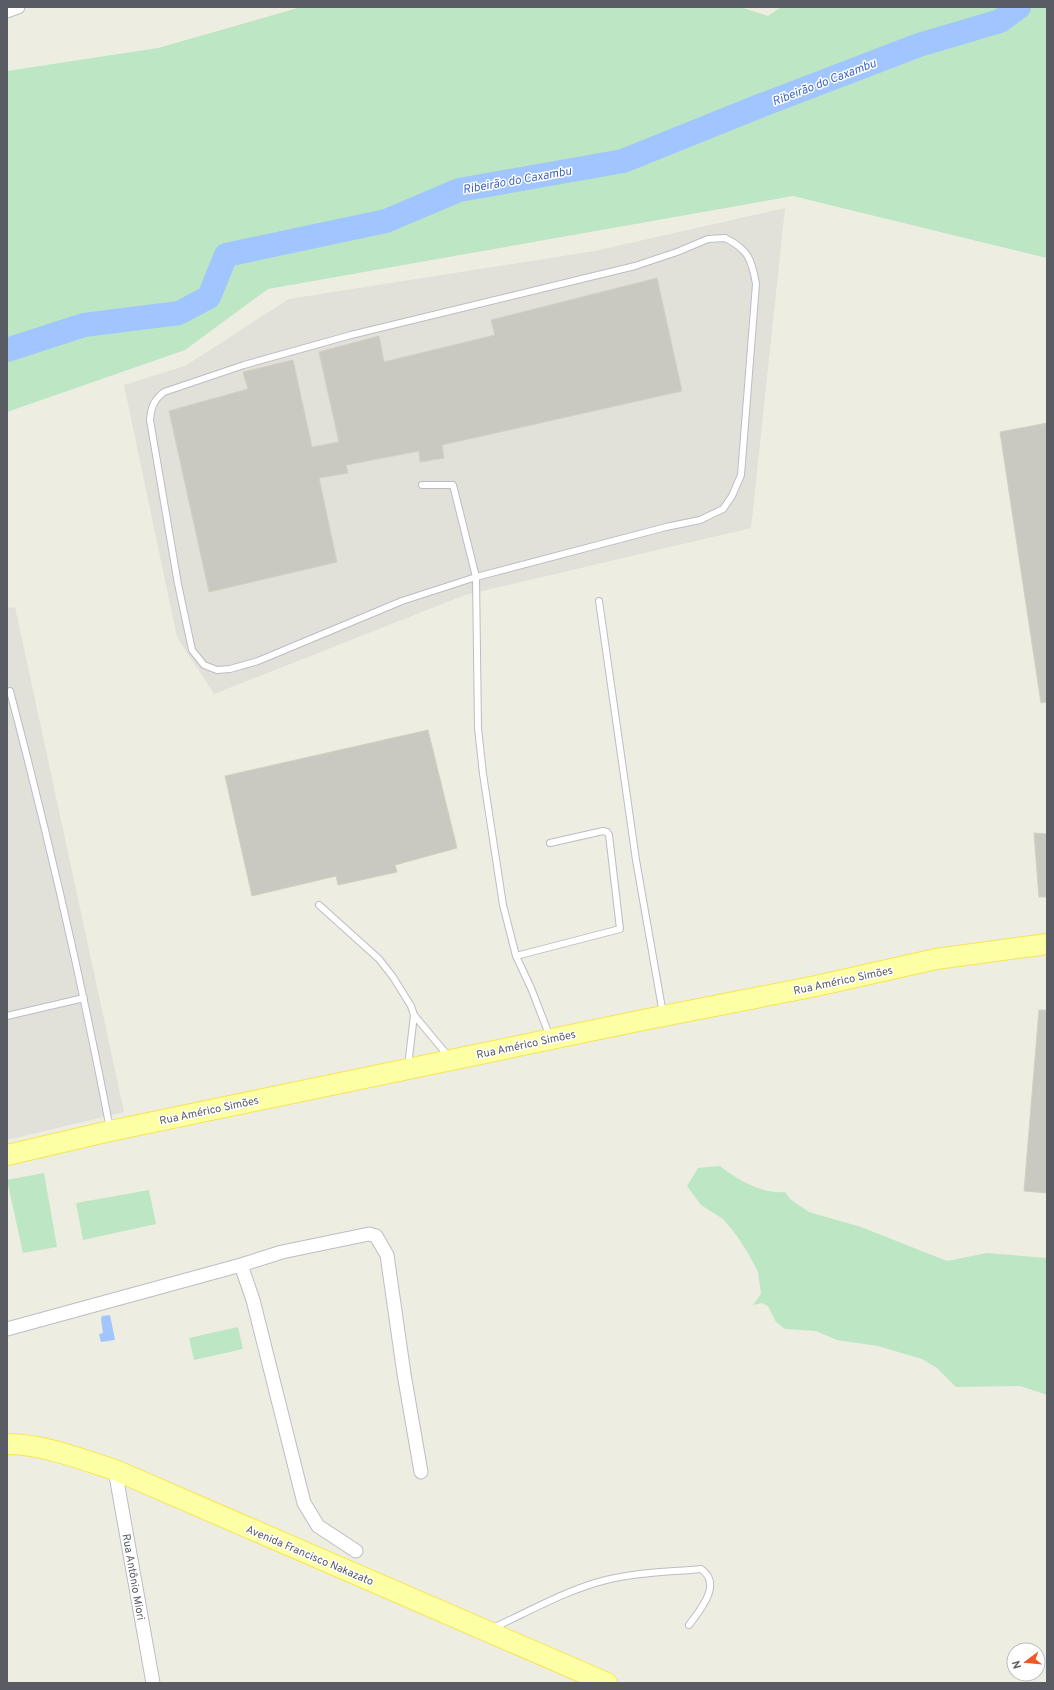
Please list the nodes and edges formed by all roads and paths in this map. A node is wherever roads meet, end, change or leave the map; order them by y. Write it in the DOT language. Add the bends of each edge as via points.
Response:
graph roads {
  1 [pos="18,7"];
  2 [pos="7,11"];
  3 [pos="422,485"];
  4 [pos="476,577"];
  5 [pos="599,601"];
  6 [pos="7,692"];
  7 [pos="550,843"];
  8 [pos="319,905"];
  9 [pos="1047,944"];
  10 [pos="516,956"];
  11 [pos="84,998"];
  12 [pos="414,1015"];
  13 [pos="7,1016"];
  14 [pos="663,1016"];
  15 [pos="551,1039"];
  16 [pos="451,1060"];
  17 [pos="407,1070"];
  18 [pos="110,1131"];
  19 [pos="7,1155"];
  20 [pos="241,1265"];
  21 [pos="7,1329"];
  22 [pos="7,1444"];
  23 [pos="115,1470"];
  24 [pos="421,1472"];
  25 [pos="356,1551"];
  26 [pos="689,1625"];
  27 [pos="488,1631"];
  28 [pos="153,1683"];
  29 [pos="607,1683"];
  1 -- 2 [label="street"];
  3 -- 4 [label="lane" via="453,485 456,490"];
  4 -- 4 [label="lane" via="402,601 258,661 217,670 204,665 192,650 178,584 150,420 151,408 164,392 244,365 351,335 635,266 708,239 725,238 738,245 753,267 756,284 754,322 741,475 723,509 700,520"];
  4 -- 10 [label="lane" via="477,704 480,743 503,905"];
  5 -- 14 [label="lane" via="636,860"];
  6 -- 11 [label="lane" via="10,691 40,804"];
  7 -- 10 [label="lane" via="607,832 620,929"];
  8 -- 12 [label="lane" via="379,959 393,977"];
  9 -- 14 [label="main road, Rua Américo Simões" via="936,959"];
  10 -- 15 [label="lane"];
  11 -- 13 [label="lane"];
  11 -- 18 [label="lane"];
  12 -- 16 [label="lane"];
  12 -- 17 [label="lane"];
  14 -- 15 [label="main road, Rua Américo Simões"];
  15 -- 16 [label="main road, Rua Américo Simões"];
  16 -- 17 [label="main road, Rua Américo Simões"];
  17 -- 18 [label="main road, Rua Américo Simões"];
  18 -- 19 [label="main road, Rua Américo Simões"];
  20 -- 21 [label="street"];
  20 -- 24 [label="street" via="282,1252 369,1234 376,1236 387,1255"];
  20 -- 25 [label="street" via="253,1300 304,1503 318,1526"];
  22 -- 23 [label="main road, Avenida Francisco Nakazato" via="59,1453"];
  23 -- 27 [label="main road, Avenida Francisco Nakazato"];
  23 -- 28 [label="street, Rua Antônio Miori"];
  26 -- 27 [label="lane" via="706,1601 711,1584 708,1573 701,1569 606,1580 567,1593"];
  27 -- 29 [label="main road, Avenida Francisco Nakazato"];
}
